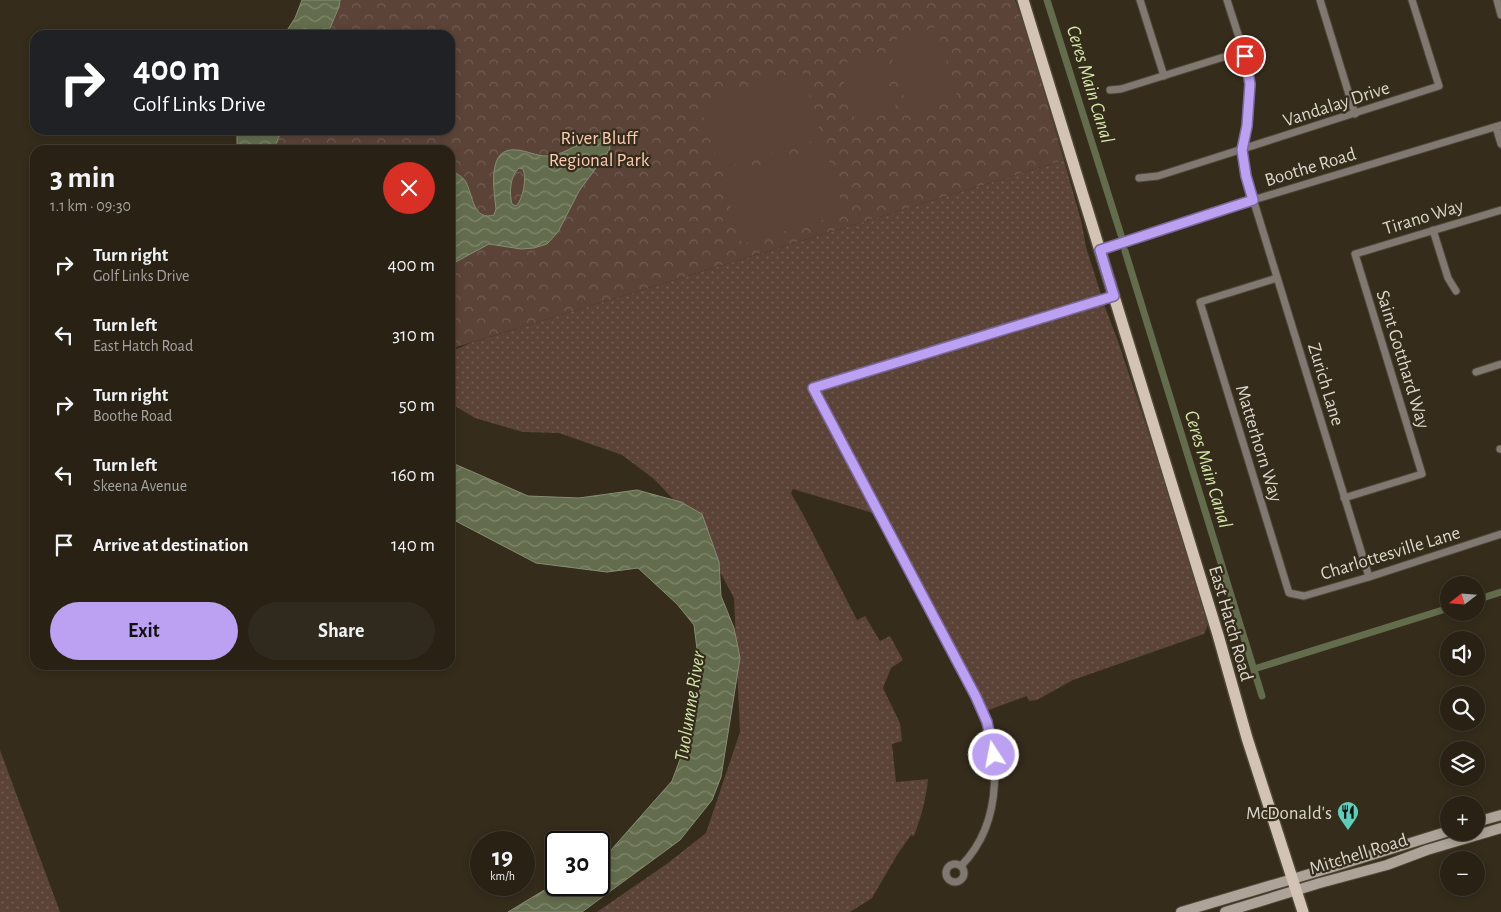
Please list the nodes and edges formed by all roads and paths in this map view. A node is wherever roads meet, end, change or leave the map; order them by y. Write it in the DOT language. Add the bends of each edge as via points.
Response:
graph roads {
  1 [pos="1023,0"];
  2 [pos="1140,0"];
  3 [pos="1227,0"];
  4 [pos="1320,0"];
  5 [pos="1412,0"];
  6 [pos="1496,0"];
  7 [pos="1501,15"];
  8 [pos="1243,52"];
  9 [pos="1164,76"];
  10 [pos="1110,90"];
  11 [pos="1355,114"];
  12 [pos="1498,126"];
  13 [pos="1501,144"];
  14 [pos="1242,150"];
  15 [pos="1139,178"];
  16 [pos="1253,200"];
  17 [pos="1501,210"];
  18 [pos="1433,230"];
  19 [pos="1100,250"];
  20 [pos="1355,254"];
  21 [pos="1277,278"];
  22 [pos="1456,291"];
  23 [pos="1114,296"];
  24 [pos="1501,364"];
  25 [pos="1476,372"];
  26 [pos="1344,498"];
  27 [pos="1501,534"];
  28 [pos="1369,577"];
  29 [pos="1289,593"];
  30 [pos="1501,815"];
  31 [pos="1485,819"];
  32 [pos="1501,828"];
  33 [pos="1440,834"];
  34 [pos="961,866"];
  35 [pos="1291,879"];
  36 [pos="1296,890"];
  37 [pos="1181,912"];
  38 [pos="1225,912"];
  39 [pos="1303,912"];
  1 -- 19 [label="main road, East Hatch Road"];
  2 -- 9 [label="street"];
  3 -- 8 [label="street"];
  4 -- 11 [label="street"];
  5 -- 11 [label="street, Vandalay Drive" via="1439,86"];
  6 -- 7 [label="street"];
  8 -- 9 [label="street"];
  8 -- 14 [label="street" via="1250,84"];
  9 -- 10 [label="street"];
  11 -- 14 [label="street, Vandalay Drive"];
  12 -- 13 [label="street"];
  12 -- 16 [label="street, Boothe Road"];
  14 -- 15 [label="street, Vandalay Drive" via="1158,176"];
  14 -- 16 [label="street, Zurich Lane"];
  16 -- 19 [label="street, Boothe Road"];
  16 -- 21 [label="street, Zurich Lane"];
  17 -- 18 [label="street, Tirano Way"];
  18 -- 20 [label="street, Tirano Way"];
  18 -- 22 [label="street" via="1448,278"];
  19 -- 23 [label="main road, East Hatch Road"];
  20 -- 26 [label="street, Saint Gotthard Way" via="1422,474"];
  21 -- 26 [label="street, Zurich Lane"];
  21 -- 29 [label="street, Matterhorn Way" via="1200,302"];
  23 -- 34 [label="street" via="813,388 987,722 995,761 994,794 981,839"];
  23 -- 35 [label="main road, East Hatch Road"];
  24 -- 25 [label="street"];
  26 -- 28 [label="street, Zurich Lane"];
  27 -- 28 [label="street, Charlottesville Lane"];
  28 -- 29 [label="street, Charlottesville Lane" via="1304,596"];
  30 -- 31 [label="main road"];
  32 -- 36 [label="main road, Mitchell Road"];
  33 -- 35 [label="main road, Mitchell Road"];
  35 -- 36 [label="main road, East Hatch Road"];
  35 -- 37 [label="main road, Mitchell Road"];
  36 -- 38 [label="main road, Mitchell Road"];
  36 -- 39 [label="main road, East Hatch Road"];
}
